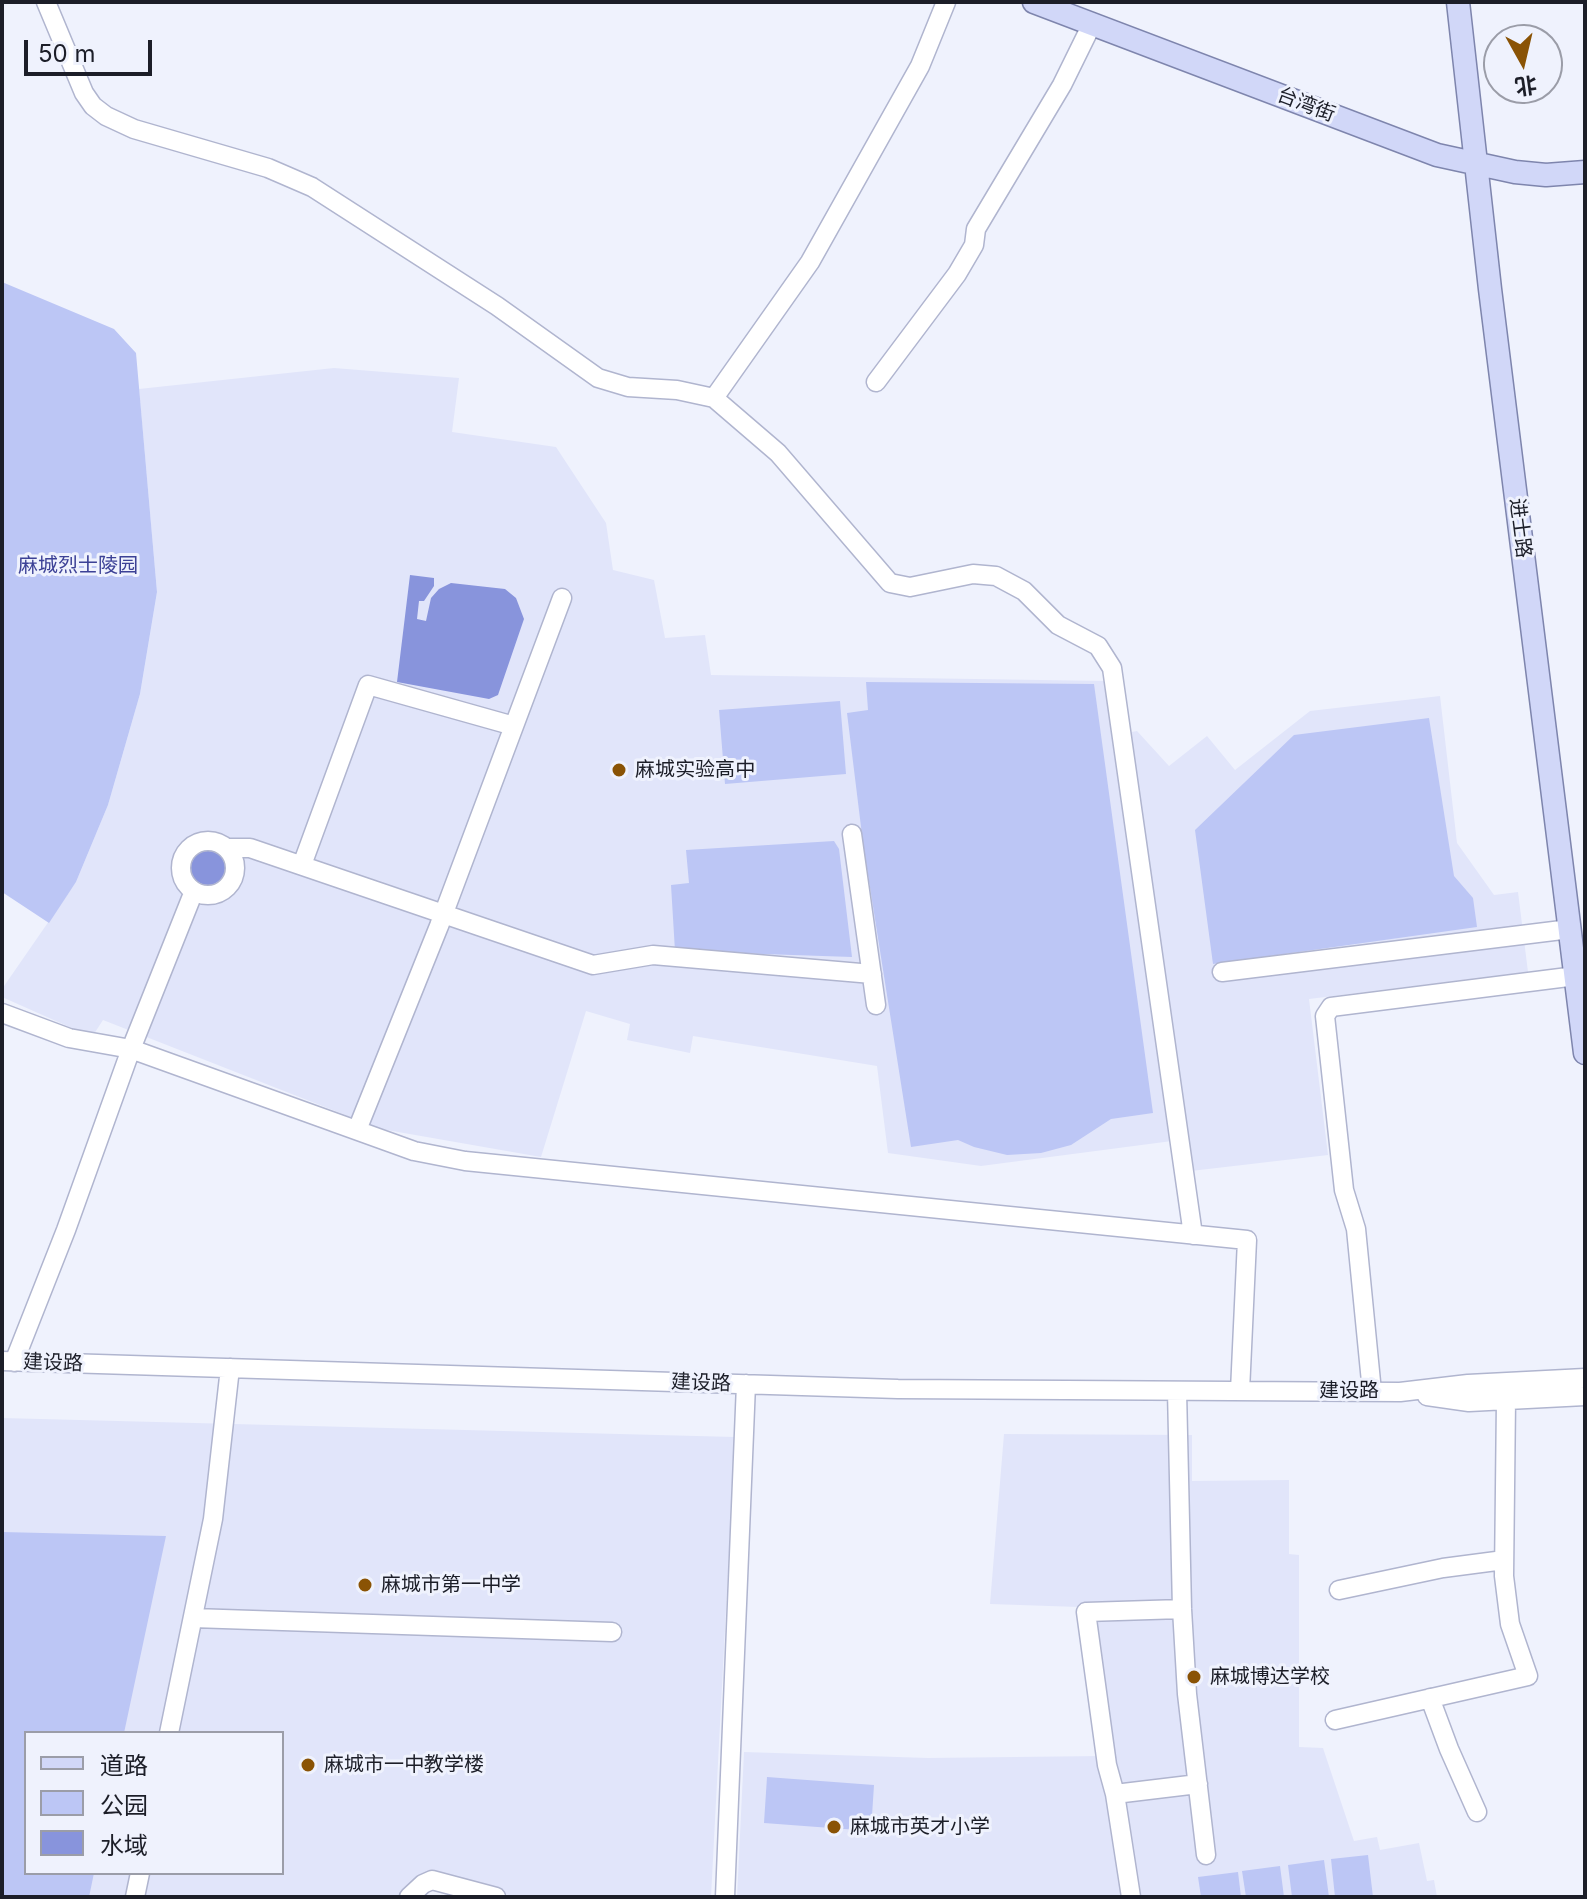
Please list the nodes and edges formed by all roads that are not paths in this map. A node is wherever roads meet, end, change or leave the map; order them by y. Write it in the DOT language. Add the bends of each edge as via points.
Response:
graph roads {
  1 [pos="46,2"];
  2 [pos="946,2"];
  3 [pos="1034,2"];
  4 [pos="1458,2"];
  5 [pos="1473,2"];
  6 [pos="1092,24"];
  7 [pos="1484,167"];
  8 [pos="1585,172"];
  9 [pos="876,382"];
  10 [pos="714,398"];
  11 [pos="562,598"];
  12 [pos="514,726"];
  13 [pos="852,834"];
  14 [pos="227,848"];
  15 [pos="302,865"];
  16 [pos="194,891"];
  17 [pos="443,914"];
  18 [pos="1578,927"];
  19 [pos="1222,972"];
  20 [pos="872,974"];
  21 [pos="1576,976"];
  22 [pos="876,1005"];
  23 [pos="2,1013"];
  24 [pos="131,1049"];
  25 [pos="1585,1053"];
  26 [pos="357,1130"];
  27 [pos="1193,1235"];
  28 [pos="8,1361"];
  29 [pos="230,1368"];
  30 [pos="1585,1378"];
  31 [pos="746,1384"];
  32 [pos="1177,1391"];
  33 [pos="1240,1391"];
  34 [pos="1372,1392"];
  35 [pos="1400,1392"];
  36 [pos="1585,1396"];
  37 [pos="1506,1400"];
  38 [pos="1504,1560"];
  39 [pos="1339,1590"];
  40 [pos="1182,1609"];
  41 [pos="193,1618"];
  42 [pos="612,1632"];
  43 [pos="1430,1698"];
  44 [pos="1335,1720"];
  45 [pos="169,1731"];
  46 [pos="1198,1784"];
  47 [pos="1115,1794"];
  48 [pos="1477,1812"];
  49 [pos="1206,1855"];
  50 [pos="140,1875"];
  51 [pos="135,1897"];
  52 [pos="409,1897"];
  53 [pos="496,1897"];
  54 [pos="725,1897"];
  55 [pos="1131,1897"];
  1 -- 10 [label="street" via="84,93 106,116 312,187 598,378"];
  2 -- 10 [label="street" via="920,66 810,262"];
  3 -- 6 [label="main road, 台湾街"];
  4 -- 7 [label="main road, 进士路"];
  5 -- 7 [label="main road, 进士路"];
  6 -- 7 [label="main road, 台湾街" via="1415,147"];
  6 -- 9 [label="street" via="976,229 963,264"];
  7 -- 8 [label="main road, 台湾街" via="1546,175"];
  7 -- 18 [label="main road, 进士路"];
  10 -- 27 [label="street" via="788,462 890,583 910,587 973,574 996,576 1024,591 1058,625 1093,641 1108,659"];
  11 -- 12 [label="street"];
  12 -- 15 [label="street" via="368,685"];
  12 -- 17 [label="street"];
  13 -- 20 [label="street"];
  14 -- 15 [label="street" via="250,848"];
  14 -- 16 [label="street" via="235,867 228,887 208,895"];
  14 -- 16 [label="street" via="207,840 188,849 180,868 182,879"];
  15 -- 17 [label="street"];
  16 -- 24 [label="street"];
  17 -- 20 [label="street" via="593,965 653,955"];
  17 -- 26 [label="street"];
  18 -- 19 [label="street"];
  18 -- 21 [label="main road, 进士路"];
  20 -- 22 [label="street"];
  21 -- 25 [label="main road, 进士路"];
  21 -- 34 [label="street" via="1331,1007 1325,1016 1344,1190 1356,1229"];
  23 -- 24 [label="street" via="69,1038"];
  24 -- 26 [label="street"];
  24 -- 28 [label="street" via="66,1230"];
  26 -- 27 [label="street" via="414,1151 465,1161"];
  27 -- 33 [label="street" via="1247,1240"];
  28 -- 29 [label="street, 建设路"];
  29 -- 31 [label="street, 建设路"];
  29 -- 41 [label="street" via="213,1519"];
  30 -- 35 [label="street, 建设路"];
  31 -- 32 [label="street, 建设路"];
  31 -- 54 [label="street"];
  32 -- 33 [label="street, 建设路"];
  32 -- 40 [label="street"];
  33 -- 34 [label="street, 建设路"];
  34 -- 35 [label="street, 建设路"];
  35 -- 37 [label="street, 建设路" via="1469,1402"];
  36 -- 37 [label="street, 建设路"];
  37 -- 38 [label="street"];
  38 -- 39 [label="street"];
  38 -- 43 [label="street" via="1510,1624 1528,1676"];
  40 -- 46 [label="street"];
  40 -- 47 [label="street" via="1086,1612"];
  41 -- 42 [label="street"];
  41 -- 45 [label="street"];
  43 -- 44 [label="street"];
  43 -- 48 [label="street"];
  46 -- 47 [label="street"];
  46 -- 49 [label="street"];
  47 -- 55 [label="street"];
  50 -- 51 [label="street"];
  52 -- 53 [label="street" via="432,1880"];
}
